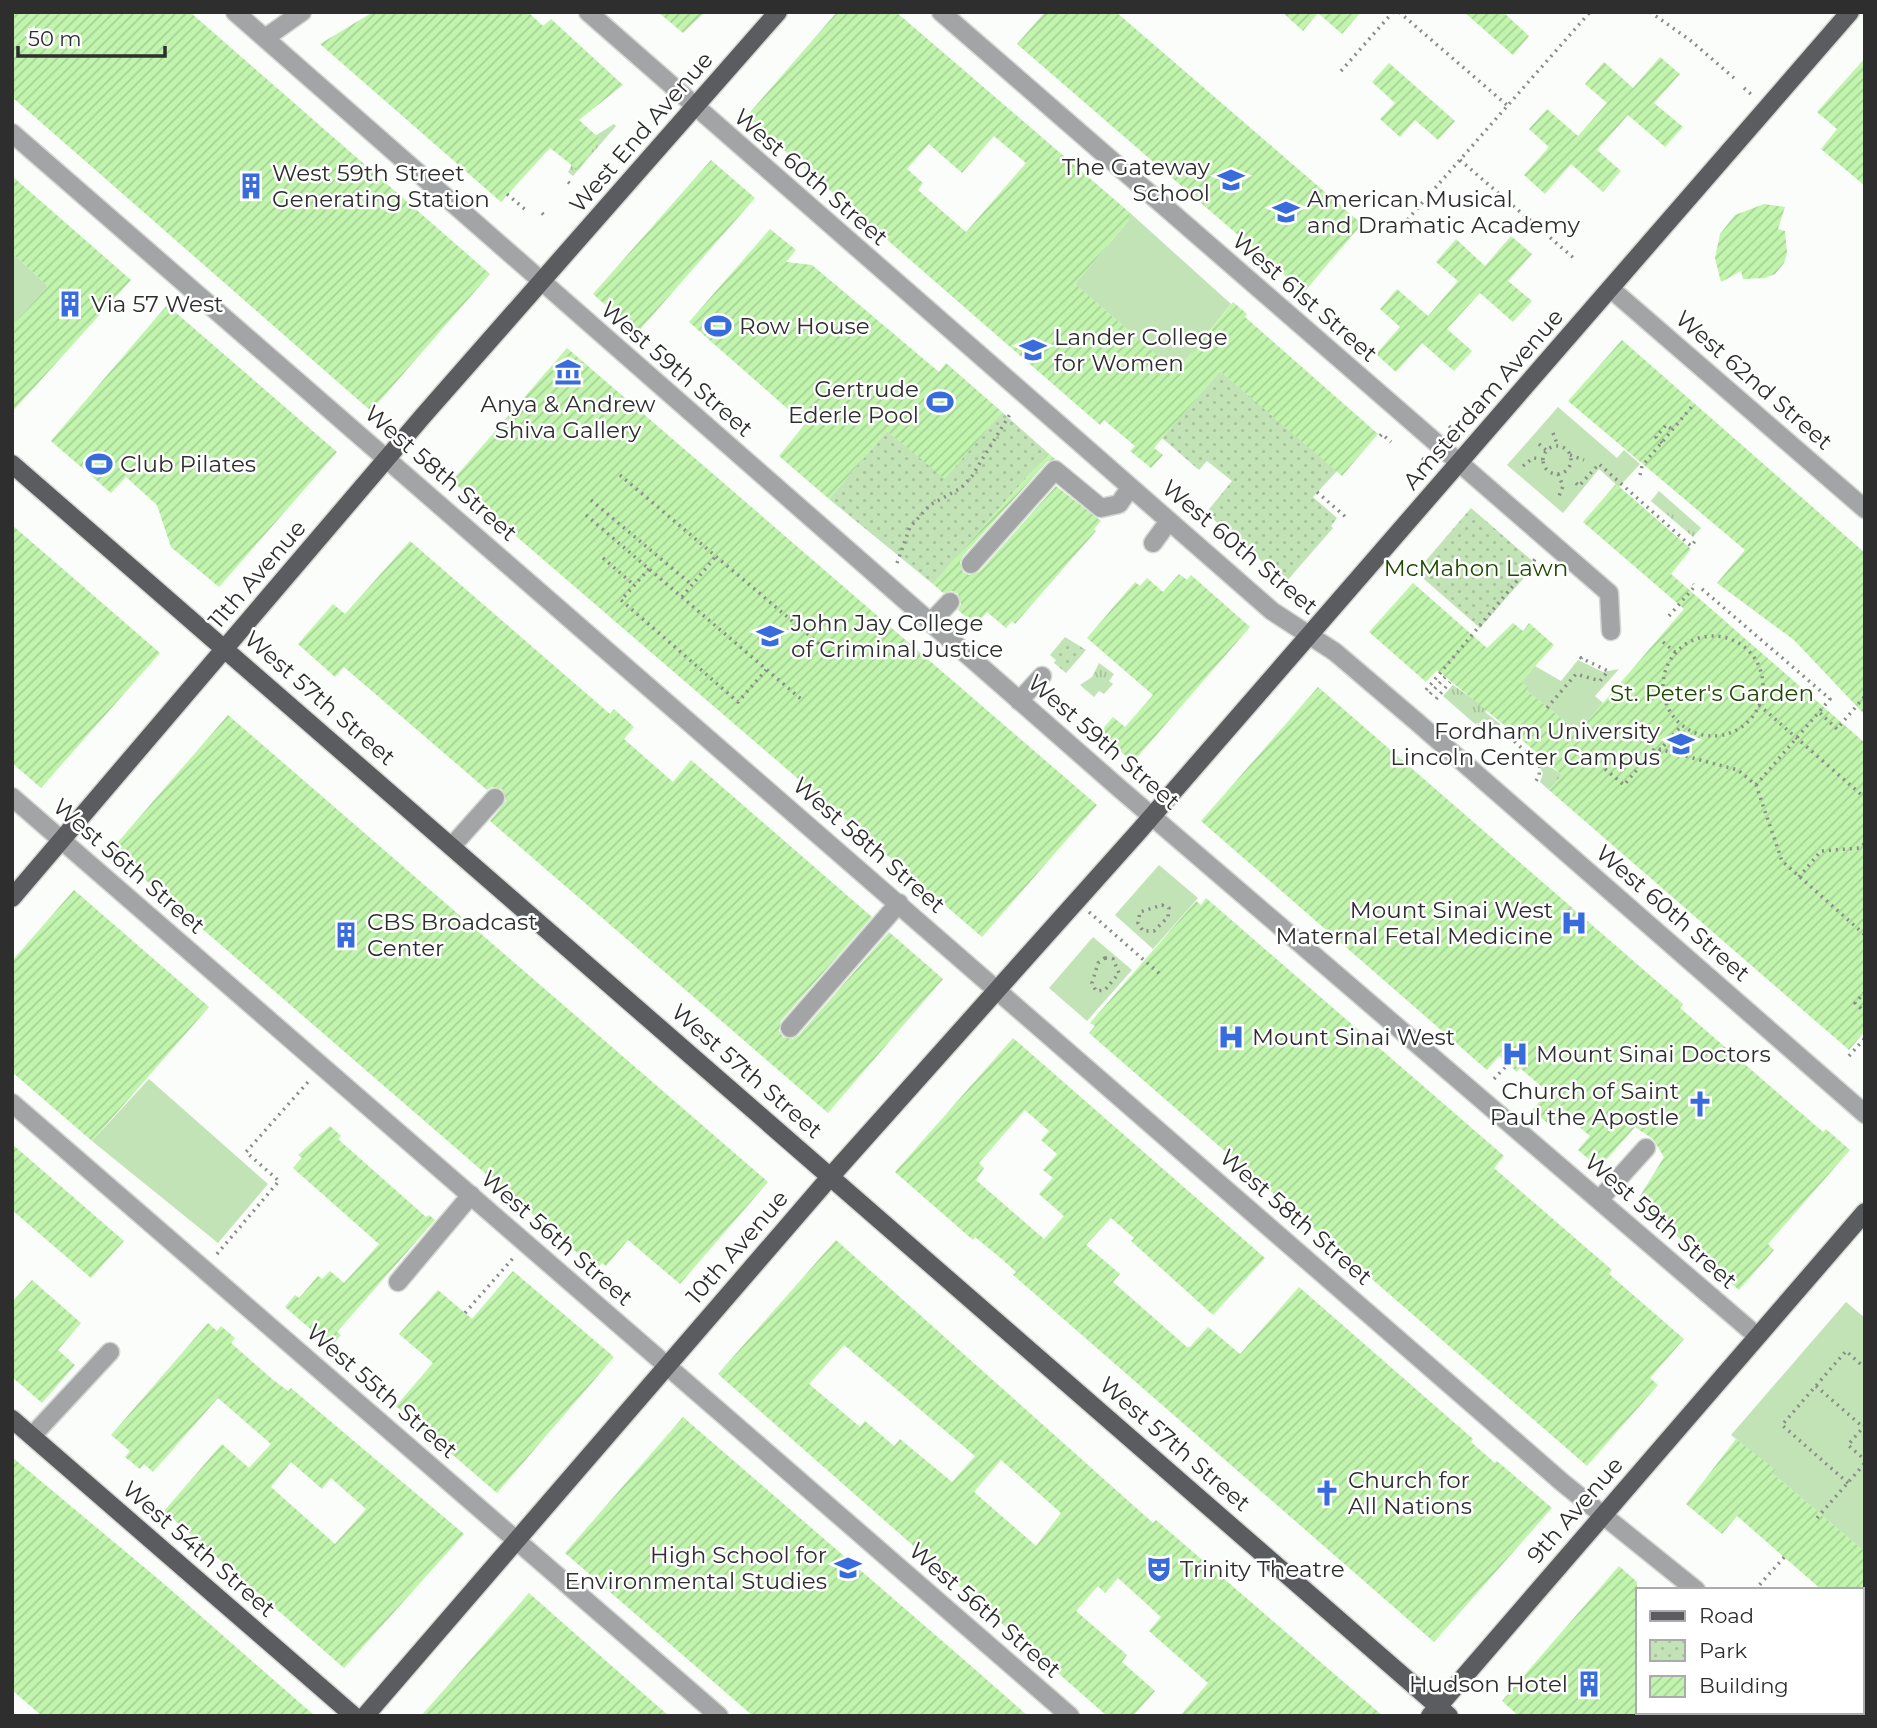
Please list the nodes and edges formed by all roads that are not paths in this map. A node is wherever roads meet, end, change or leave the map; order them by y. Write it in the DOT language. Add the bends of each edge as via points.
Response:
graph roads {
  1 [pos="235,12"];
  2 [pos="302,12"];
  3 [pos="588,12"];
  4 [pos="778,12"];
  5 [pos="941,12"];
  6 [pos="1850,12"];
  7 [pos="265,38"];
  8 [pos="694,108"];
  9 [pos="12,133"];
  10 [pos="542,284"];
  11 [pos="1611,289"];
  12 [pos="388,460"];
  13 [pos="1459,463"];
  14 [pos="12,464"];
  15 [pos="1130,488"];
  16 [pos="1865,509"];
  17 [pos="1168,521"];
  18 [pos="1153,543"];
  19 [pos="971,564"];
  20 [pos="950,603"];
  21 [pos="930,623"];
  22 [pos="1611,631"];
  23 [pos="1310,636"];
  24 [pos="226,649"];
  25 [pos="1042,677"];
  26 [pos="1019,701"];
  27 [pos="12,797"];
  28 [pos="495,798"];
  29 [pos="1152,816"];
  30 [pos="61,841"];
  31 [pos="452,846"];
  32 [pos="12,898"];
  33 [pos="899,903"];
  34 [pos="998,990"];
  35 [pos="789,1028"];
  36 [pos="12,1103"];
  37 [pos="1865,1114"];
  38 [pos="1646,1149"];
  39 [pos="831,1176"];
  40 [pos="471,1195"];
  41 [pos="1599,1200"];
  42 [pos="1865,1212"];
  43 [pos="398,1282"];
  44 [pos="1757,1336"];
  45 [pos="110,1352"];
  46 [pos="667,1365"];
  47 [pos="12,1419"];
  48 [pos="32,1436"];
  49 [pos="1605,1514"];
  50 [pos="517,1540"];
  51 [pos="1694,1588"];
  52 [pos="1439,1712"];
  53 [pos="354,1716"];
  54 [pos="365,1716"];
  55 [pos="719,1716"];
  56 [pos="1070,1716"];
  1 -- 7 [label="street, West 59th Street"];
  2 -- 7 [label="street"];
  3 -- 8 [label="street, West 60th Street"];
  4 -- 8 [label="main road, West End Avenue"];
  5 -- 13 [label="street, West 61st Street"];
  6 -- 11 [label="main road, Amsterdam Avenue"];
  7 -- 10 [label="street, West 59th Street"];
  8 -- 10 [label="main road, West End Avenue"];
  8 -- 15 [label="street, West 60th Street"];
  9 -- 12 [label="street, West 58th Street"];
  10 -- 12 [label="main road, 11th Avenue"];
  10 -- 21 [label="street, West 59th Street"];
  11 -- 13 [label="main road, Amsterdam Avenue"];
  11 -- 16 [label="street, West 62nd Street"];
  12 -- 24 [label="main road, 11th Avenue"];
  12 -- 33 [label="street, West 58th Street"];
  13 -- 22 [label="street, West 61st Street" via="1609,593"];
  13 -- 23 [label="main road, Amsterdam Avenue"];
  14 -- 24 [label="main road, West 57th Street"];
  15 -- 17 [label="street, West 60th Street"];
  15 -- 19 [label="street" via="1119,504 1101,508 1055,470"];
  17 -- 18 [label="street"];
  17 -- 23 [label="street, West 60th Street" via="1272,611"];
  20 -- 21 [label="street"];
  21 -- 26 [label="street, West 59th Street"];
  23 -- 29 [label="main road, Amsterdam Avenue"];
  23 -- 37 [label="street, West 60th Street" via="1417,722"];
  24 -- 30 [label="main road, 11th Avenue"];
  24 -- 31 [label="main road, West 57th Street"];
  25 -- 26 [label="street"];
  26 -- 29 [label="street, West 59th Street"];
  27 -- 30 [label="street, West 56th Street"];
  28 -- 31 [label="street"];
  29 -- 34 [label="main road, 10th Avenue"];
  29 -- 41 [label="street, West 59th Street"];
  30 -- 32 [label="main road, 11th Avenue"];
  30 -- 40 [label="street, West 56th Street"];
  31 -- 39 [label="main road, West 57th Street"];
  33 -- 34 [label="street, West 58th Street"];
  33 -- 35 [label="street"];
  34 -- 39 [label="main road, 10th Avenue"];
  34 -- 49 [label="street, West 58th Street" via="1563,1483"];
  36 -- 50 [label="street, West 55th Street"];
  38 -- 41 [label="street"];
  39 -- 46 [label="main road, 10th Avenue"];
  39 -- 52 [label="main road, West 57th Street"];
  40 -- 43 [label="street"];
  40 -- 46 [label="street, West 56th Street"];
  41 -- 44 [label="street, West 59th Street"];
  42 -- 44 [label="main road, 9th Avenue"];
  44 -- 49 [label="main road, 9th Avenue"];
  45 -- 48 [label="street"];
  46 -- 50 [label="main road, 10th Avenue"];
  46 -- 56 [label="street, West 56th Street"];
  47 -- 48 [label="main road, West 54th Street"];
  48 -- 53 [label="main road, West 54th Street"];
  49 -- 51 [label="street, West 58th Street"];
  49 -- 52 [label="main road, 9th Avenue"];
  50 -- 54 [label="main road, 10th Avenue"];
  50 -- 55 [label="street, West 55th Street"];
}
